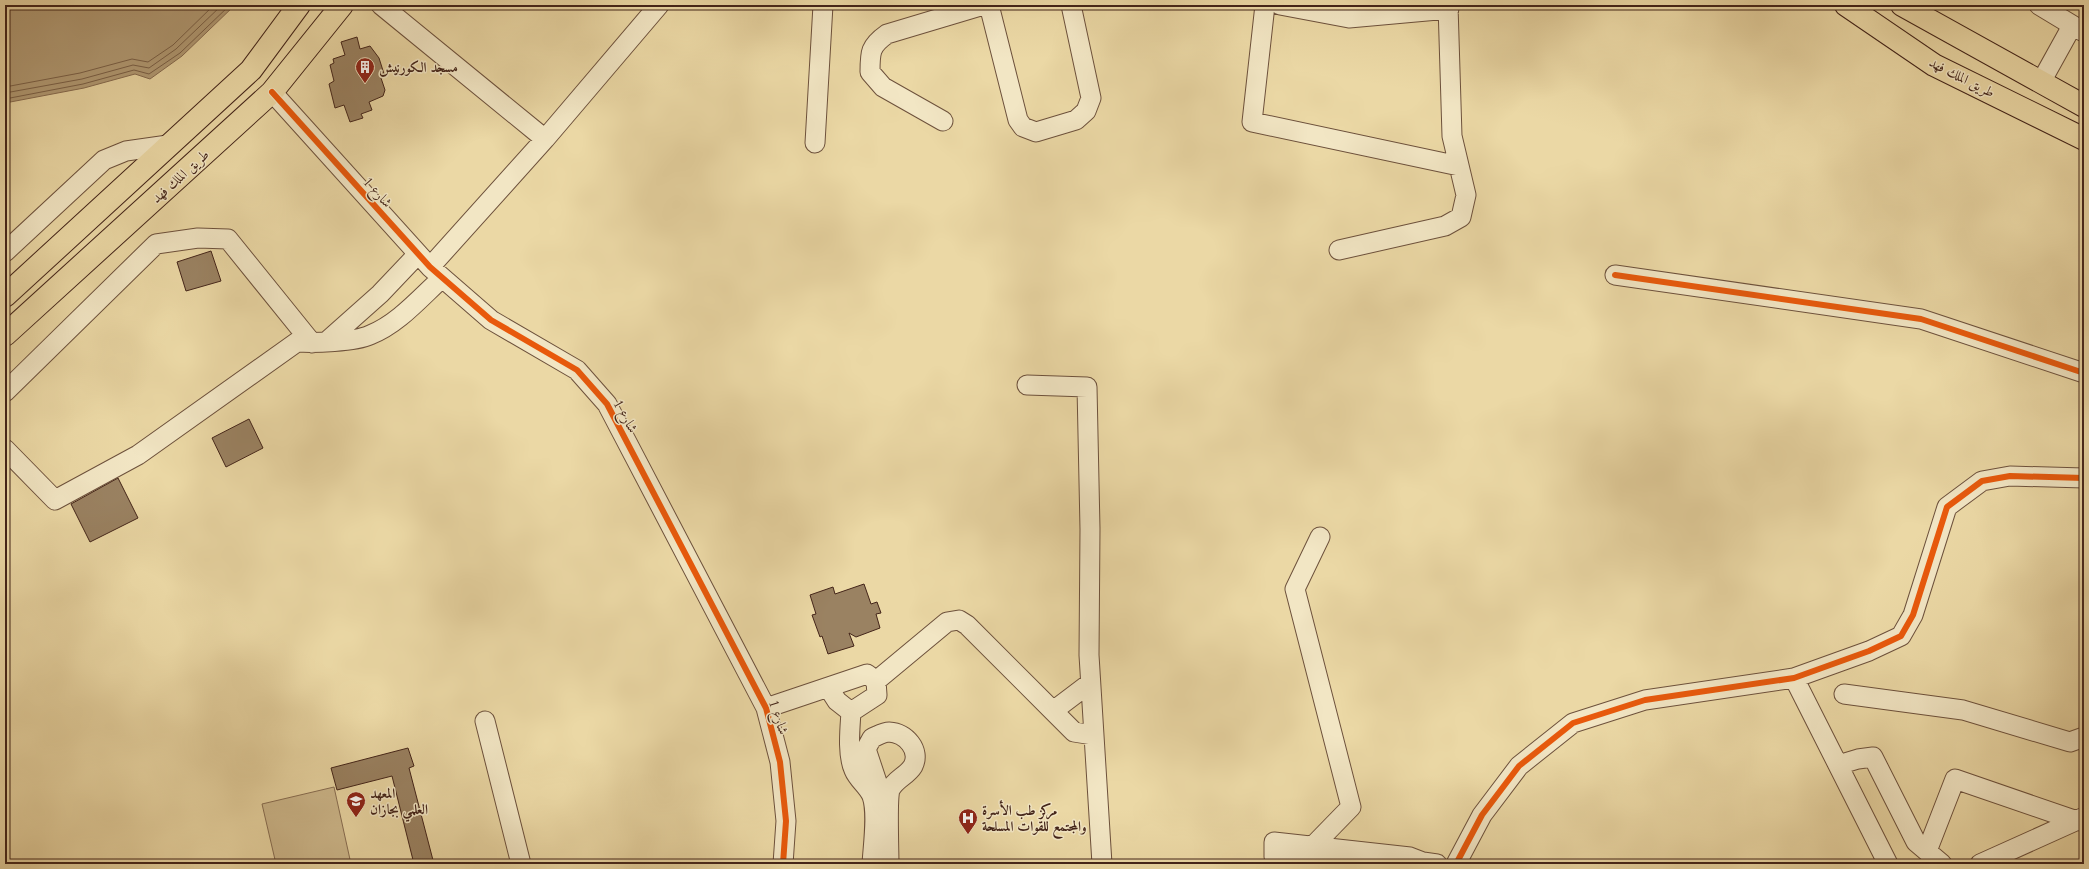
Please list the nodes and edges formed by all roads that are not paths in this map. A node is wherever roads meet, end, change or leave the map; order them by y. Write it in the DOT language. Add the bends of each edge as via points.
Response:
graph roads {
  1 [pos="299,5"];
  2 [pos="342,5"];
  3 [pos="381,5"];
  4 [pos="659,5"];
  5 [pos="823,5"];
  6 [pos="984,5"];
  7 [pos="989,5"];
  8 [pos="1071,5"];
  9 [pos="1265,5"];
  10 [pos="1280,5"];
  11 [pos="1846,5"];
  12 [pos="2039,5"];
  13 [pos="1906,6"];
  14 [pos="1449,7"];
  15 [pos="2078,29"];
  16 [pos="251,70"];
  17 [pos="2041,82"];
  18 [pos="272,92"];
  19 [pos="2083,103"];
  20 [pos="943,121"];
  21 [pos="545,139"];
  22 [pos="2084,139"];
  23 [pos="815,143"];
  24 [pos="168,145"];
  25 [pos="1459,166"];
  26 [pos="1339,250"];
  27 [pos="5,252"];
  28 [pos="430,266"];
  29 [pos="1615,275"];
  30 [pos="5,296"];
  31 [pos="5,335"];
  32 [pos="319,342"];
  33 [pos="2084,373"];
  34 [pos="1027,385"];
  35 [pos="5,392"];
  36 [pos="5,449"];
  37 [pos="2084,478"];
  38 [pos="1320,537"];
  39 [pos="1794,678"];
  40 [pos="876,681"];
  41 [pos="1090,683"];
  42 [pos="828,687"];
  43 [pos="1844,694"];
  44 [pos="766,708"];
  45 [pos="1053,711"];
  46 [pos="851,712"];
  47 [pos="485,721"];
  48 [pos="1093,734"];
  49 [pos="2084,737"];
  50 [pos="1838,765"];
  51 [pos="872,796"];
  52 [pos="2080,819"];
  53 [pos="1313,846"];
  54 [pos="1927,851"];
  55 [pos="1426,863"];
  56 [pos="521,864"];
  57 [pos="783,864"];
  58 [pos="872,864"];
  59 [pos="889,864"];
  60 [pos="1102,864"];
  61 [pos="1348,864"];
  62 [pos="1456,864"];
  63 [pos="1888,864"];
  64 [pos="1942,864"];
  65 [pos="1980,864"];
  1 -- 16 [label="main road"];
  2 -- 18 [label="main road, طريق الملك فهد"];
  3 -- 21 [label="street"];
  4 -- 21 [label="street"];
  5 -- 23 [label="street"];
  6 -- 20 [label="street" via="887,34 875,43 870,58 870,72 883,87"];
  7 -- 8 [label="street" via="1018,120 1023,127 1036,132 1076,120 1086,111 1091,98"];
  9 -- 25 [label="street" via="1252,122"];
  10 -- 14 [label="street" via="1349,18"];
  11 -- 22 [label="main road, طريق الملك فهد" via="1934,65"];
  12 -- 15 [label="street"];
  13 -- 17 [label="main road"];
  14 -- 25 [label="street" via="1452,136"];
  15 -- 17 [label="street"];
  16 -- 18 [label="main road"];
  16 -- 24 [label="main road"];
  17 -- 19 [label="main road"];
  18 -- 28 [label="street, شارع 1"];
  18 -- 31 [label="main road, طريق الملك فهد"];
  21 -- 28 [label="street"];
  24 -- 27 [label="street" via="126,151 104,160"];
  24 -- 30 [label="main road"];
  25 -- 26 [label="street" via="1466,195 1461,217 1445,226"];
  28 -- 32 [label="street" via="380,294"];
  28 -- 32 [label="street" via="389,325 369,336"];
  28 -- 44 [label="street, شارع 1" via="491,320 577,370 607,404"];
  29 -- 33 [label="street" via="1921,319"];
  32 -- 35 [label="street" via="228,239 198,238 156,244"];
  32 -- 36 [label="street" via="297,342 138,455 55,500"];
  34 -- 41 [label="street" via="1087,386"];
  37 -- 39 [label="street" via="2010,476 1982,481 1947,507 1913,615 1901,636 1869,651"];
  38 -- 53 [label="street" via="1295,590 1351,807"];
  39 -- 50 [label="street"];
  39 -- 62 [label="street" via="1645,700 1573,723 1519,766 1482,815"];
  40 -- 42 [label="street" via="867,674"];
  40 -- 45 [label="street" via="947,622 959,620"];
  40 -- 46 [label="street" via="877,695"];
  41 -- 45 [label="street"];
  41 -- 48 [label="street"];
  42 -- 44 [label="street"];
  42 -- 46 [label="street" via="838,701"];
  43 -- 49 [label="street" via="1964,710 2070,742"];
  44 -- 57 [label="street, شارع 1" via="780,762 786,821"];
  45 -- 48 [label="street" via="1074,732"];
  46 -- 51 [label="street" via="850,745 854,771 866,784"];
  47 -- 56 [label="street"];
  48 -- 60 [label="street"];
  50 -- 54 [label="street" via="1874,757 1916,842"];
  50 -- 63 [label="street"];
  51 -- 58 [label="street"];
  51 -- 59 [label="street" via="878,785 866,749 872,738 889,732 905,737 914,749 914,764 890,791"];
  52 -- 54 [label="street" via="1955,780"];
  52 -- 65 [label="street"];
  53 -- 55 [label="street" via="1410,856"];
  53 -- 61 [label="street" via="1274,842 1274,857"];
  54 -- 64 [label="street"];
}
